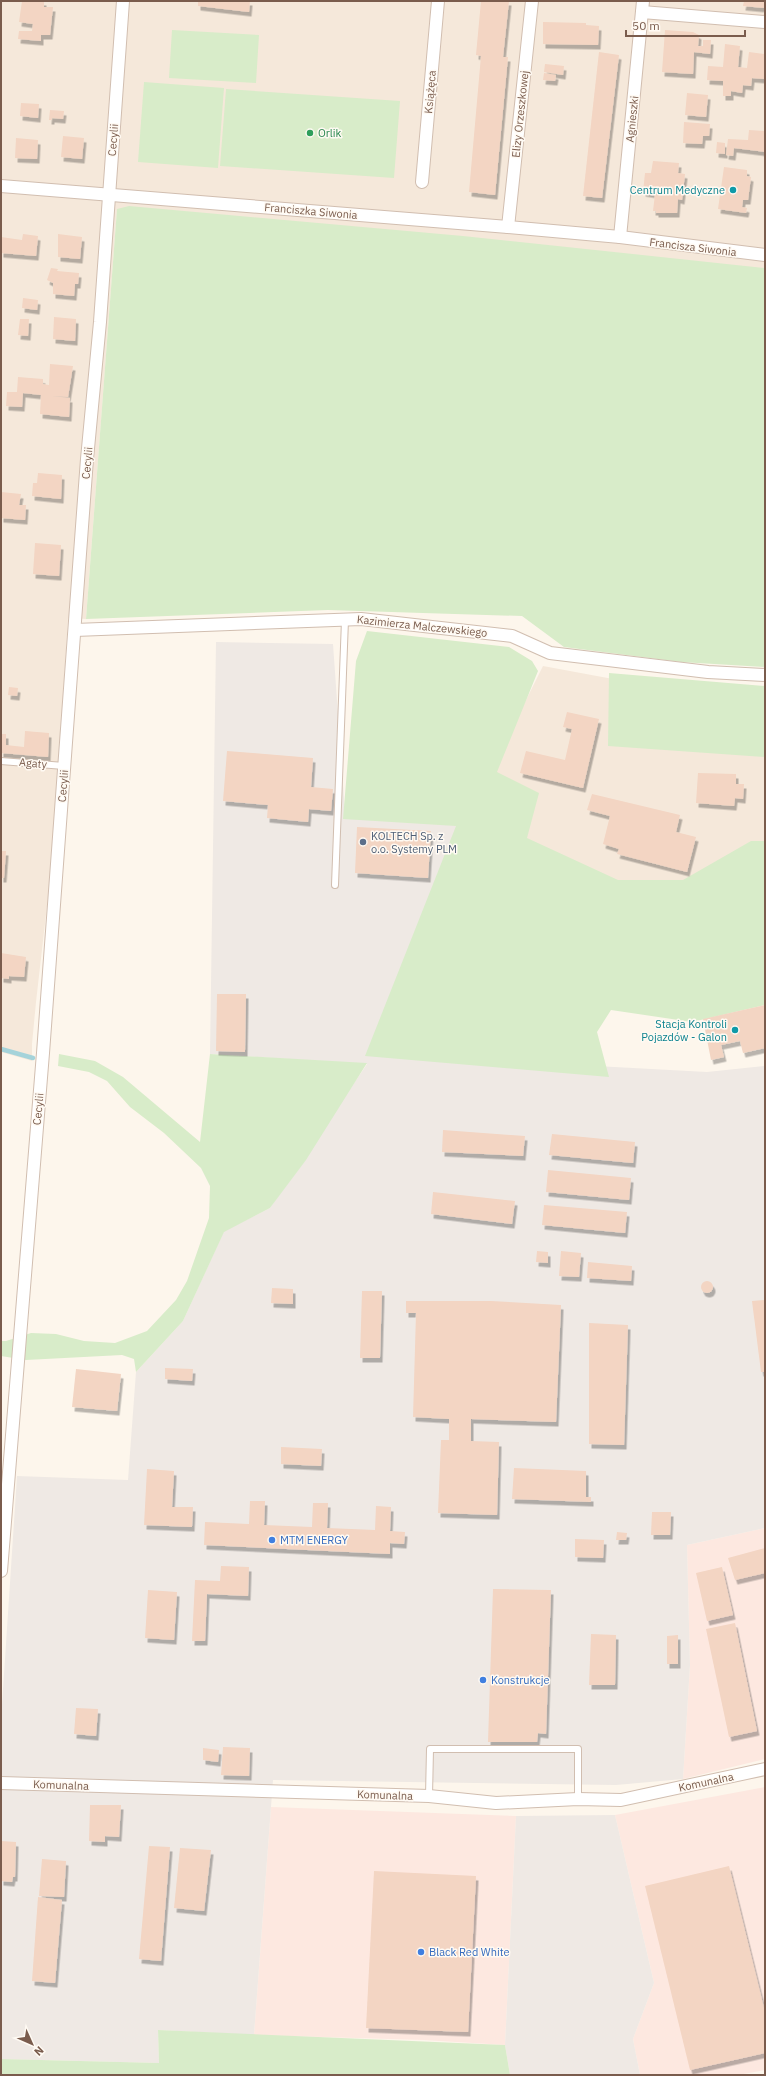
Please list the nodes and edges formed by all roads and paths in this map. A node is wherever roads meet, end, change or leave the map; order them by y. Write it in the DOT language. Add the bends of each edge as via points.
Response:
graph roads {
  1 [pos="123,1"];
  2 [pos="438,1"];
  3 [pos="532,1"];
  4 [pos="643,7"];
  5 [pos="765,22"];
  6 [pos="422,182"];
  7 [pos="1,186"];
  8 [pos="108,194"];
  9 [pos="508,227"];
  10 [pos="620,237"];
  11 [pos="765,255"];
  12 [pos="345,620"];
  13 [pos="74,630"];
  14 [pos="765,675"];
  15 [pos="1,761"];
  16 [pos="64,766"];
  17 [pos="335,885"];
  18 [pos="1,1569"];
  19 [pos="765,1769"];
  20 [pos="1,1783"];
  21 [pos="429,1796"];
  22 [pos="578,1799"];
  1 -- 8 [label="street, Cecylii"];
  2 -- 6 [label="street, Książęca"];
  3 -- 9 [label="street, Elizy Orzeszkowej"];
  4 -- 5 [label="street"];
  4 -- 10 [label="street, Agnieszki"];
  7 -- 8 [label="street, Franciszka Siwonia"];
  8 -- 9 [label="street, Franciszka Siwonia"];
  8 -- 13 [label="street, Cecylii"];
  9 -- 10 [label="street, Franciszka Siwonia"];
  10 -- 11 [label="street, Francisza Siwonia"];
  12 -- 13 [label="street, Kazimierza Malczewskiego"];
  12 -- 14 [label="street, Kazimierza Malczewskiego" via="361,619 512,636 550,653 708,672"];
  12 -- 17 [label="lane"];
  13 -- 16 [label="street, Cecylii"];
  15 -- 16 [label="lane, Agaty"];
  16 -- 18 [label="street, Cecylii"];
  19 -- 22 [label="street, Komunalna" via="621,1800"];
  20 -- 21 [label="street, Komunalna"];
  21 -- 22 [label="street, Komunalna" via="496,1803"];
  21 -- 22 [label="lane" via="430,1749 578,1749"];
}
